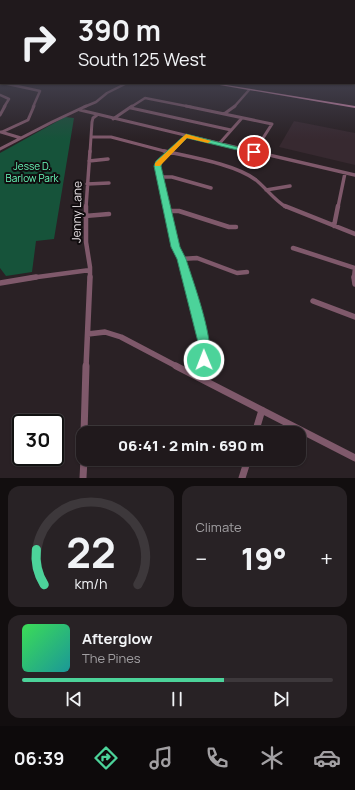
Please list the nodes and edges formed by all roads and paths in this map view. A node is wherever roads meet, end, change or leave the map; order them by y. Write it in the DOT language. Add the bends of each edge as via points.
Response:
graph roads {
  1 [pos="39,94"];
  2 [pos="108,94"];
  3 [pos="245,94"];
  4 [pos="276,94"];
  5 [pos="0,95"];
  6 [pos="0,107"];
  7 [pos="5,107"];
  8 [pos="355,107"];
  9 [pos="131,108"];
  10 [pos="80,110"];
  11 [pos="224,114"];
  12 [pos="0,115"];
  13 [pos="96,115"];
  14 [pos="242,118"];
  15 [pos="113,119"];
  16 [pos="231,130"];
  17 [pos="1,132"];
  18 [pos="91,136"];
  19 [pos="186,136"];
  20 [pos="21,138"];
  21 [pos="219,144"];
  22 [pos="0,149"];
  23 [pos="169,152"];
  24 [pos="254,152"];
  25 [pos="108,159"];
  26 [pos="89,161"];
  27 [pos="345,173"];
  28 [pos="355,175"];
  29 [pos="159,178"];
  30 [pos="109,183"];
  31 [pos="87,184"];
  32 [pos="290,186"];
  33 [pos="211,188"];
  34 [pos="266,190"];
  35 [pos="167,211"];
  36 [pos="109,214"];
  37 [pos="85,216"];
  38 [pos="334,226"];
  39 [pos="236,227"];
  40 [pos="355,234"];
  41 [pos="293,248"];
  42 [pos="182,259"];
  43 [pos="355,268"];
  44 [pos="90,270"];
  45 [pos="247,272"];
  46 [pos="0,283"];
  47 [pos="355,284"];
  48 [pos="313,301"];
  49 [pos="355,317"];
  50 [pos="88,334"];
  51 [pos="196,376"];
  52 [pos="262,410"];
  53 [pos="84,426"];
  54 [pos="257,426"];
  55 [pos="355,458"];
  56 [pos="84,466"];
  57 [pos="246,466"];
  58 [pos="83,478"];
  59 [pos="242,478"];
  1 -- 17 [label="street" via="28,120"];
  2 -- 10 [label="street"];
  3 -- 11 [label="street"];
  4 -- 8 [label="main road"];
  5 -- 7 [label="street" via="8,98"];
  6 -- 7 [label="street"];
  7 -- 12 [label="street"];
  9 -- 11 [label="street" via="145,98"];
  9 -- 15 [label="street"];
  9 -- 16 [label="street"];
  10 -- 13 [label="street"];
  10 -- 20 [label="street"];
  11 -- 14 [label="street"];
  13 -- 15 [label="street"];
  13 -- 18 [label="street, Jenny Lane" via="92,122"];
  14 -- 16 [label="street"];
  14 -- 24 [label="street" via="272,124"];
  15 -- 19 [label="street"];
  16 -- 21 [label="street"];
  17 -- 20 [label="street"];
  18 -- 23 [label="street" via="111,136"];
  18 -- 26 [label="street, Jenny Lane"];
  19 -- 21 [label="street"];
  19 -- 23 [label="street"];
  20 -- 22 [label="street"];
  21 -- 24 [label="street"];
  23 -- 29 [label="street" via="157,166"];
  23 -- 34 [label="street" via="232,168 256,180"];
  24 -- 27 [label="street"];
  25 -- 26 [label="street"];
  26 -- 31 [label="street, Jenny Lane"];
  27 -- 28 [label="street"];
  27 -- 38 [label="street"];
  29 -- 33 [label="street" via="172,177"];
  29 -- 35 [label="street"];
  30 -- 31 [label="street"];
  31 -- 37 [label="street, Jenny Lane"];
  32 -- 34 [label="street"];
  34 -- 38 [label="street" via="287,208"];
  35 -- 39 [label="street" via="179,211"];
  35 -- 42 [label="street" via="176,247"];
  36 -- 37 [label="street"];
  37 -- 44 [label="street, Jenny Lane"];
  38 -- 40 [label="street"];
  41 -- 43 [label="street"];
  42 -- 45 [label="street" via="197,258 237,273"];
  42 -- 51 [label="street" via="204,342 204,360"];
  43 -- 47 [label="street"];
  44 -- 46 [label="street"];
  44 -- 50 [label="street, Jenny Lane"];
  48 -- 49 [label="street"];
  50 -- 51 [label="street" via="105,332 121,337"];
  50 -- 53 [label="street, Jenny Lane"];
  51 -- 52 [label="street"];
  52 -- 54 [label="street"];
  52 -- 55 [label="street"];
  56 -- 58 [label="street"];
  57 -- 59 [label="street"];
}
